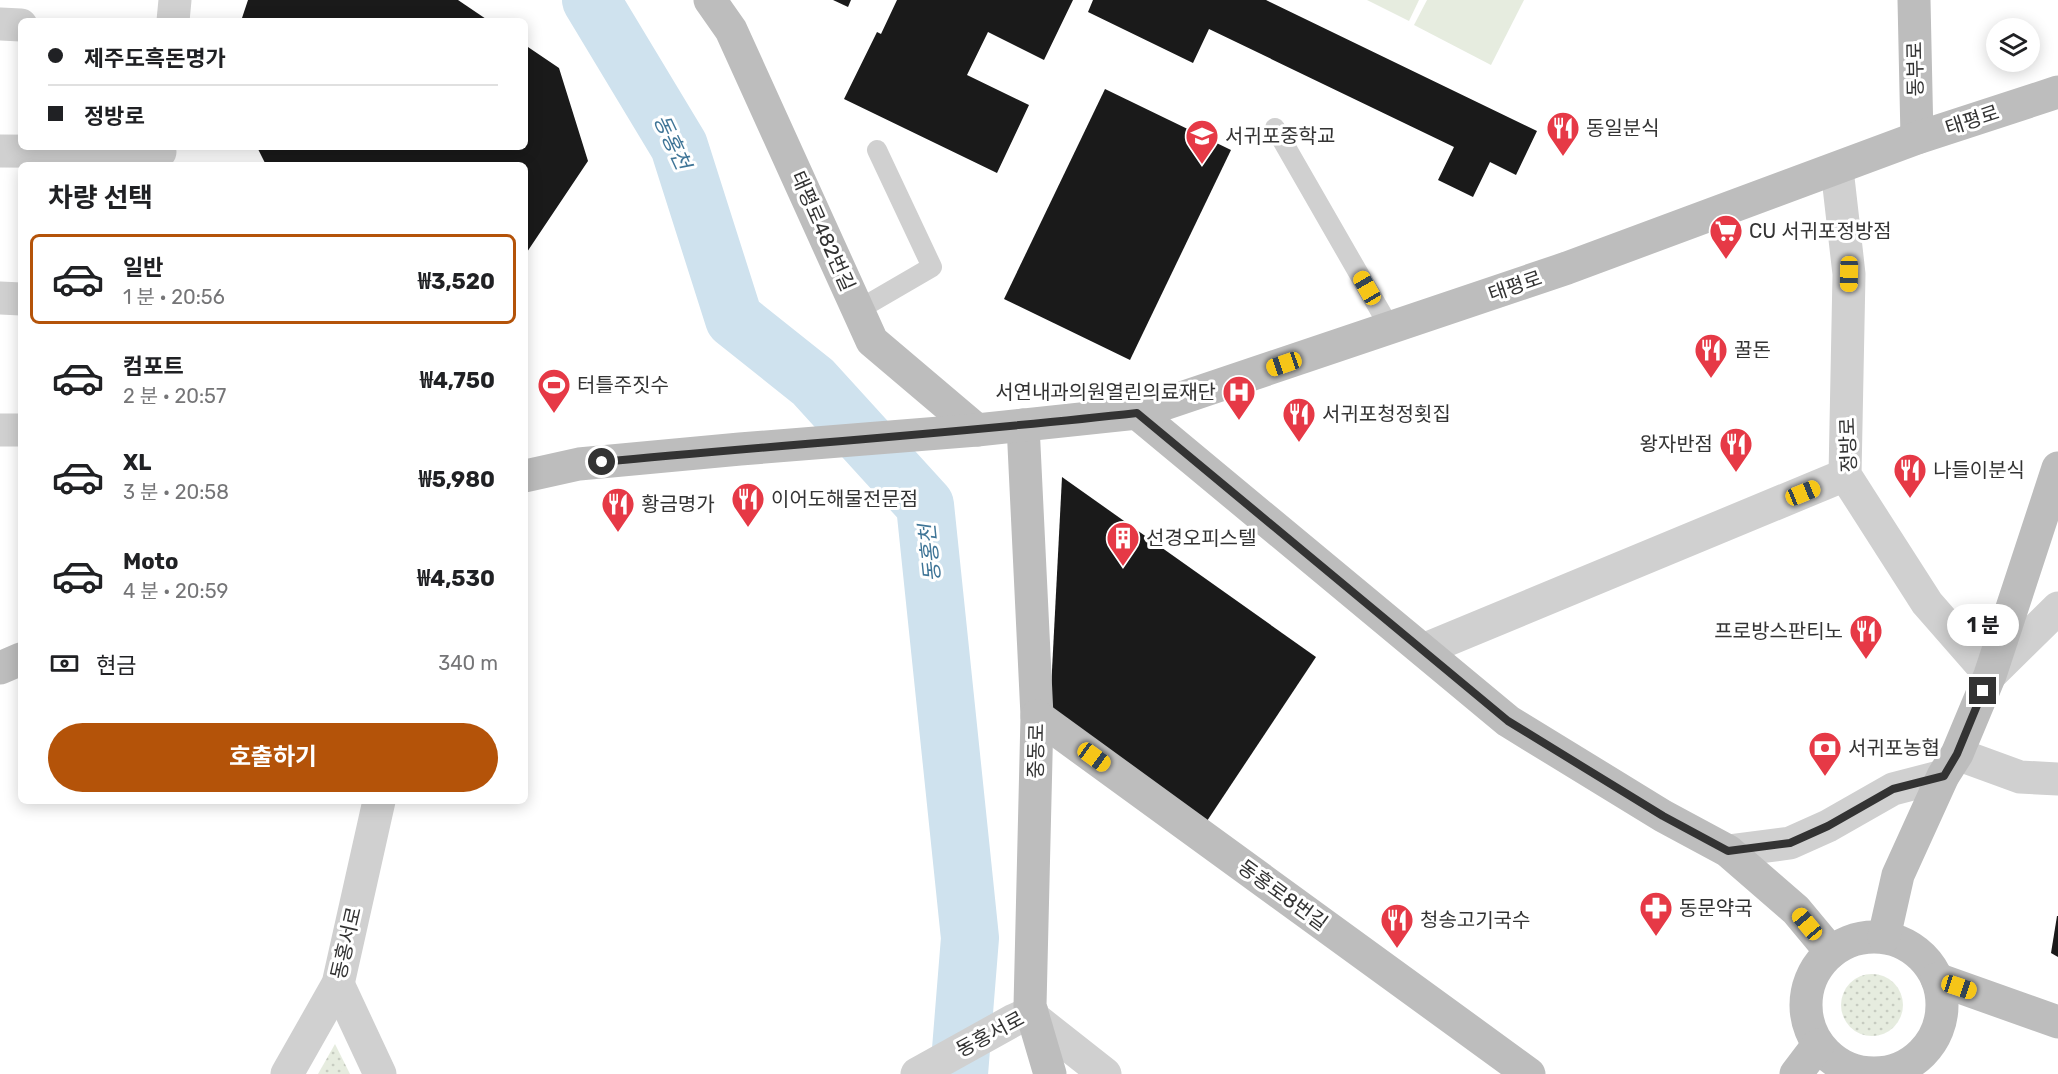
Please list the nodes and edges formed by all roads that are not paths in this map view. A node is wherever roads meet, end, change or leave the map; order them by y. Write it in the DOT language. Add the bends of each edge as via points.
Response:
graph roads {
  1 [pos="175,0"];
  2 [pos="710,0"];
  3 [pos="1914,0"];
  4 [pos="173,18"];
  5 [pos="0,24"];
  6 [pos="18,25"];
  7 [pos="2058,92"];
  8 [pos="1275,128"];
  9 [pos="1917,138"];
  10 [pos="877,150"];
  11 [pos="0,152"];
  12 [pos="161,155"];
  13 [pos="1837,168"];
  14 [pos="0,298"];
  15 [pos="18,299"];
  16 [pos="858,310"];
  17 [pos="1390,328"];
  18 [pos="1137,413"];
  19 [pos="1023,425"];
  20 [pos="0,430"];
  21 [pos="18,430"];
  22 [pos="968,430"];
  23 [pos="2058,468"];
  24 [pos="528,475"];
  25 [pos="1845,476"];
  26 [pos="2058,608"];
  27 [pos="1423,650"];
  28 [pos="18,660"];
  29 [pos="0,668"];
  30 [pos="1990,675"];
  31 [pos="1037,716"];
  32 [pos="1950,765"];
  33 [pos="2058,779"];
  34 [pos="378,804"];
  35 [pos="1728,851"];
  36 [pos="1884,937"];
  37 [pos="1831,952"];
  38 [pos="1937,980"];
  39 [pos="338,984"];
  40 [pos="1033,1015"];
  41 [pos="2058,1022"];
  42 [pos="1818,1045"];
  43 [pos="1841,1070"];
  44 [pos="1899,1072"];
  45 [pos="287,1074"];
  46 [pos="380,1074"];
  47 [pos="917,1074"];
  48 [pos="1050,1074"];
  49 [pos="1105,1074"];
  50 [pos="1529,1074"];
  51 [pos="1796,1074"];
  1 -- 4 [label="street"];
  2 -- 16 [label="main road, 태평로482번길" via="730,30"];
  3 -- 9 [label="main road, 동부로"];
  5 -- 6 [label="street"];
  7 -- 9 [label="main road, 태평로"];
  8 -- 17 [label="lane"];
  9 -- 13 [label="main road, 태평로"];
  10 -- 16 [label="lane" via="932,267"];
  11 -- 12 [label="street"];
  13 -- 17 [label="main road, 태평로" via="1567,268"];
  13 -- 25 [label="street, 정방로" via="1849,274"];
  14 -- 15 [label="street"];
  16 -- 22 [label="main road, 태평로482번길" via="872,341"];
  17 -- 18 [label="main road, 태평로"];
  18 -- 19 [label="main road, 태평로"];
  18 -- 27 [label="main road"];
  19 -- 22 [label="main road, 태평로"];
  19 -- 31 [label="main road, 중동로"];
  20 -- 21 [label="street"];
  22 -- 24 [label="main road, 태평로" via="579,464"];
  23 -- 30 [label="main road"];
  25 -- 27 [label="street"];
  25 -- 30 [label="street, 정방로" via="1927,603"];
  26 -- 30 [label="street"];
  27 -- 35 [label="main road" via="1508,721"];
  28 -- 29 [label="main road"];
  30 -- 32 [label="main road"];
  31 -- 40 [label="main road, 중동로" via="1030,1006"];
  31 -- 50 [label="main road, 동홍로8번길"];
  32 -- 33 [label="street"];
  32 -- 35 [label="street" via="1893,789 1790,843"];
  32 -- 36 [label="main road" via="1898,875"];
  34 -- 39 [label="street, 동홍서로"];
  35 -- 37 [label="main road" via="1796,910"];
  36 -- 37 [label="main road" via="1860,938"];
  36 -- 38 [label="main road" via="1920,954"];
  37 -- 42 [label="main road" via="1815,969 1807,990 1808,1024"];
  38 -- 41 [label="main road"];
  38 -- 44 [label="main road" via="1942,1009 1938,1028 1923,1053"];
  39 -- 45 [label="street, 동홍서로"];
  39 -- 46 [label="street"];
  40 -- 47 [label="street, 동홍서로" via="1014,1020"];
  40 -- 48 [label="main road, 중동로"];
  40 -- 49 [label="street"];
  42 -- 43 [label="main road"];
  42 -- 51 [label="main road"];
  43 -- 44 [label="main road"];
}
